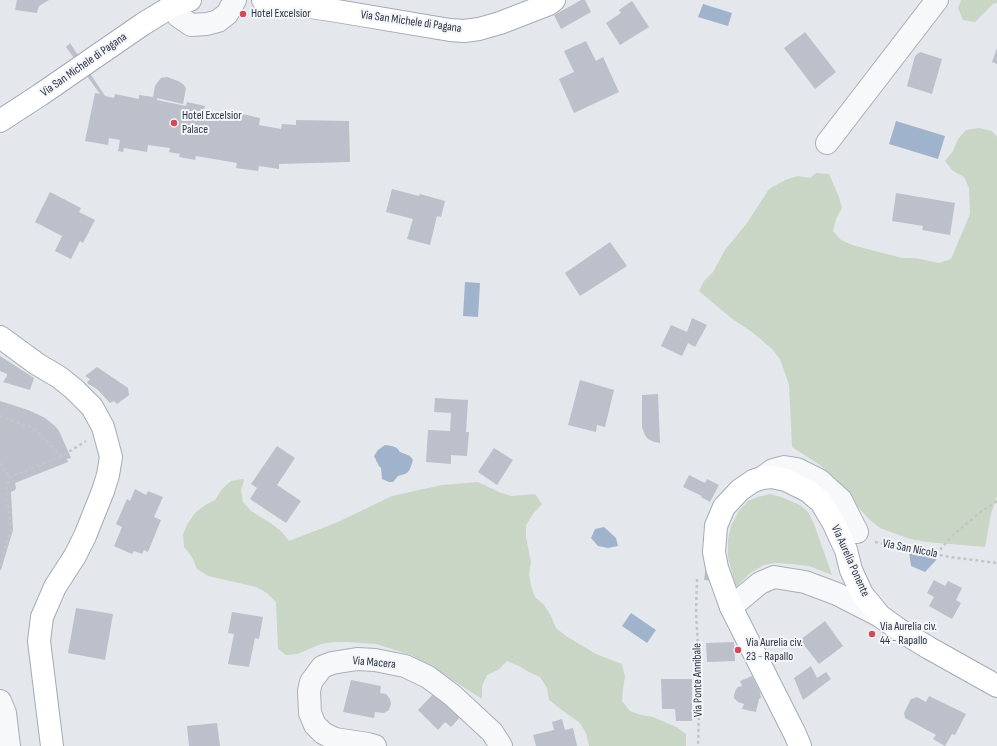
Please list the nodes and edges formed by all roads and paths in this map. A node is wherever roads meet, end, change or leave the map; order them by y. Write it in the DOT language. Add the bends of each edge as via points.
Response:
graph roads {
  1 [pos="235,0"];
  2 [pos="269,0"];
  3 [pos="554,0"];
  4 [pos="937,0"];
  5 [pos="180,2"];
  6 [pos="0,121"];
  7 [pos="826,143"];
  8 [pos="0,337"];
  9 [pos="0,416"];
  10 [pos="87,441"];
  11 [pos="62,456"];
  12 [pos="0,463"];
  13 [pos="10,477"];
  14 [pos="762,478"];
  15 [pos="997,501"];
  16 [pos="857,532"];
  17 [pos="936,554"];
  18 [pos="997,563"];
  19 [pos="0,566"];
  20 [pos="731,607"];
  21 [pos="696,614"];
  22 [pos="880,616"];
  23 [pos="997,686"];
  24 [pos="0,701"];
  25 [pos="9,746"];
  26 [pos="52,746"];
  27 [pos="375,746"];
  28 [pos="501,746"];
  29 [pos="698,746"];
  30 [pos="800,746"];
  1 -- 5 [label="street" via="227,14 218,21 191,25 178,16"];
  2 -- 3 [label="main road, Via San Michele di Pagana" via="450,30 464,30 500,23"];
  4 -- 7 [label="street"];
  5 -- 6 [label="main road, Via San Michele di Pagana" via="143,24"];
  8 -- 26 [label="main road" via="59,377 92,407 103,427 110,458 103,491 85,536 55,587 42,617 39,641"];
  9 -- 11 [label="path" via="33,428"];
  10 -- 11 [label="path"];
  11 -- 13 [label="path"];
  12 -- 13 [label="path"];
  13 -- 19 [label="path" via="6,490 11,528"];
  14 -- 16 [label="street" via="784,467 797,469 819,480 841,500"];
  14 -- 20 [label="main road" via="740,490 724,507 716,526 714,552"];
  14 -- 22 [label="main road, Via Aurelia Ponente" via="786,480 808,491 821,502 846,550 851,570 862,594"];
  15 -- 17 [label="path" via="954,534"];
  16 -- 17 [label="path, Via San Nicola" via="874,542"];
  17 -- 18 [label="path, Via San Nicola"];
  20 -- 22 [label="street" via="760,583 774,577 804,582 837,594"];
  20 -- 30 [label="main road"];
  21 -- 29 [label="path, Via Ponte Annibale" via="700,679"];
  22 -- 23 [label="main road, Via Aurelia Ponente" via="929,648"];
  24 -- 25 [label="street" via="5,713"];
  27 -- 28 [label="street, Via Macera" via="335,739 315,725 310,713 309,691 311,682 322,667 357,659 405,666 428,677 452,695 492,732"];
}
